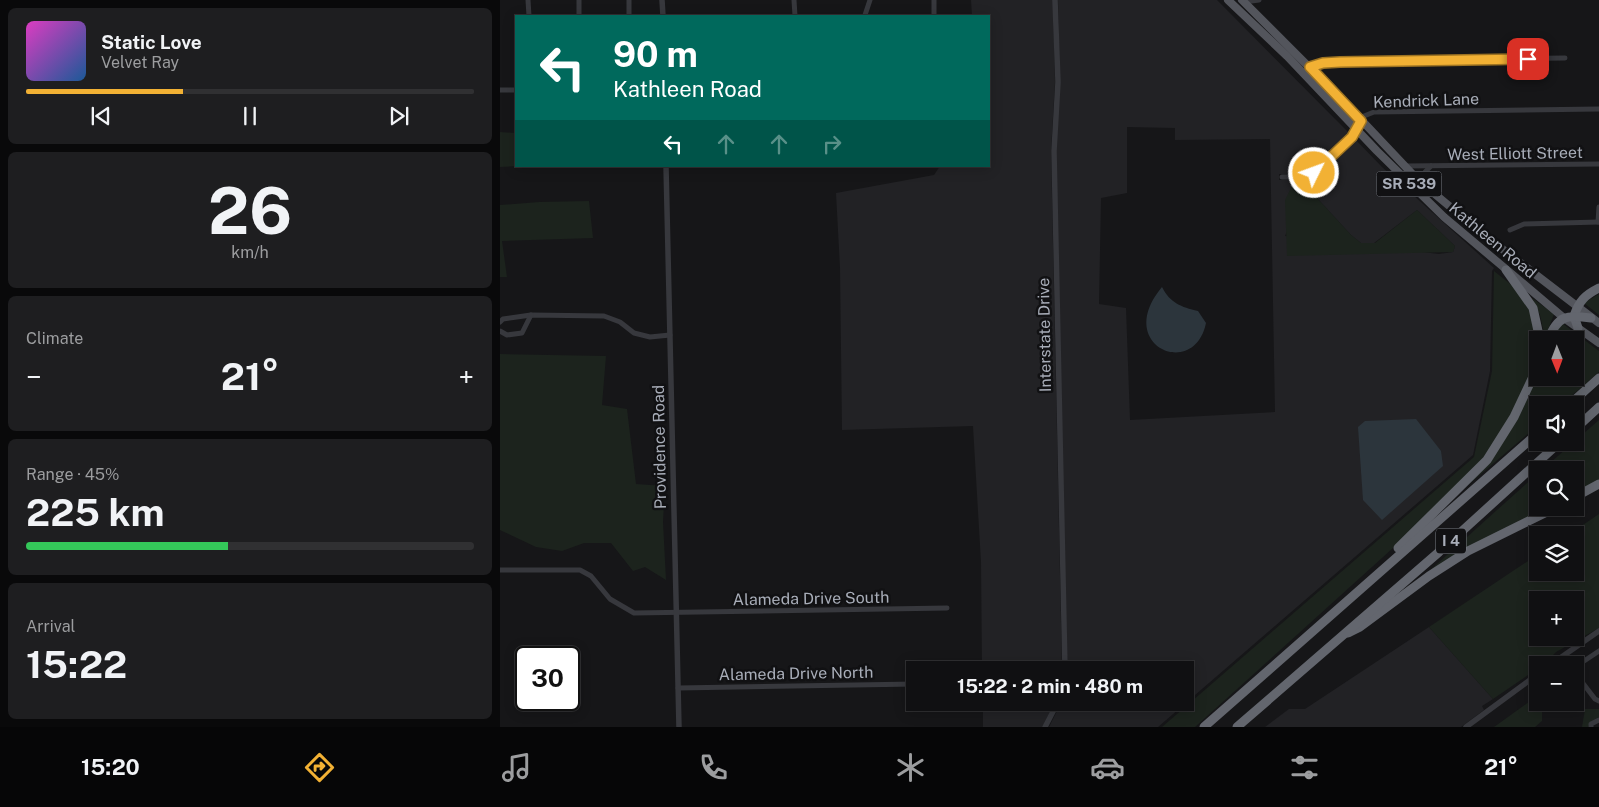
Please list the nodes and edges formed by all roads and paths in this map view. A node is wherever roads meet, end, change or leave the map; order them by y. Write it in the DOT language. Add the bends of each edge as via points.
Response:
graph roads {
  1 [pos="528,0"];
  2 [pos="579,0"];
  3 [pos="628,0"];
  4 [pos="662,0"];
  5 [pos="794,0"];
  6 [pos="870,0"];
  7 [pos="934,0"];
  8 [pos="1055,0"];
  9 [pos="1228,0"];
  10 [pos="1259,0"];
  11 [pos="1243,1"];
  12 [pos="529,15"];
  13 [pos="579,15"];
  14 [pos="629,15"];
  15 [pos="663,15"];
  16 [pos="795,15"];
  17 [pos="865,15"];
  18 [pos="934,15"];
  19 [pos="1565,58"];
  20 [pos="1310,67"];
  21 [pos="1302,72"];
  22 [pos="500,90"];
  23 [pos="514,90"];
  24 [pos="1599,109"];
  25 [pos="1361,121"];
  26 [pos="1357,128"];
  27 [pos="1599,164"];
  28 [pos="1404,166"];
  29 [pos="1431,166"];
  30 [pos="666,167"];
  31 [pos="1282,177"];
  32 [pos="1421,183"];
  33 [pos="1599,207"];
  34 [pos="1598,222"];
  35 [pos="1510,230"];
  36 [pos="1506,270"];
  37 [pos="1599,288"];
  38 [pos="1578,306"];
  39 [pos="531,315"];
  40 [pos="1569,317"];
  41 [pos="1595,321"];
  42 [pos="500,322"];
  43 [pos="1578,328"];
  44 [pos="500,331"];
  45 [pos="1538,331"];
  46 [pos="1552,331"];
  47 [pos="670,335"];
  48 [pos="1599,343"];
  49 [pos="1599,378"];
  50 [pos="1529,385"];
  51 [pos="1579,396"];
  52 [pos="1599,407"];
  53 [pos="1584,421"];
  54 [pos="1529,440"];
  55 [pos="1550,451"];
  56 [pos="1599,484"];
  57 [pos="1584,492"];
  58 [pos="1539,516"];
  59 [pos="502,568"];
  60 [pos="947,608"];
  61 [pos="676,613"];
  62 [pos="1331,614"];
  63 [pos="1599,631"];
  64 [pos="1339,637"];
  65 [pos="1599,651"];
  66 [pos="1563,656"];
  67 [pos="1065,661"];
  68 [pos="1584,661"];
  69 [pos="1529,681"];
  70 [pos="906,684"];
  71 [pos="1584,685"];
  72 [pos="678,688"];
  73 [pos="1599,701"];
  74 [pos="1053,711"];
  75 [pos="1599,720"];
  76 [pos="678,727"];
  77 [pos="1045,727"];
  78 [pos="1204,727"];
  79 [pos="1237,727"];
  80 [pos="1466,727"];
  81 [pos="1591,727"];
  1 -- 12 [label="street"];
  2 -- 13 [label="street"];
  3 -- 14 [label="street"];
  4 -- 15 [label="street"];
  5 -- 16 [label="street"];
  6 -- 17 [label="street"];
  7 -- 18 [label="street"];
  8 -- 67 [label="street, Interstate Drive" via="1058,82 1054,150"];
  9 -- 21 [label="main road, Kathleen Road / SR 539"];
  10 -- 11 [label="street"];
  11 -- 20 [label="main road, Kathleen Road / SR 539"];
  19 -- 20 [label="street" via="1340,62"];
  20 -- 21 [label="street"];
  20 -- 25 [label="main road, Kathleen Road / SR 539"];
  21 -- 26 [label="main road, Kathleen Road / SR 539"];
  22 -- 23 [label="street"];
  24 -- 25 [label="street, Kendrick Lane" via="1374,112"];
  25 -- 26 [label="street, Kendrick Lane"];
  25 -- 28 [label="main road, Kathleen Road / SR 539"];
  26 -- 31 [label="street, Kendrick Lane" via="1314,173"];
  26 -- 36 [label="main road, Kathleen Road / SR 539" via="1412,187"];
  27 -- 29 [label="street, West Elliott Street"];
  28 -- 29 [label="street, West Elliott Street"];
  28 -- 32 [label="main road, Kathleen Road / SR 539"];
  29 -- 32 [label="street, West Elliott Street"];
  30 -- 47 [label="street, Providence Road"];
  32 -- 38 [label="main road, Kathleen Road / SR 539"];
  33 -- 34 [label="street"];
  34 -- 35 [label="street" via="1524,224"];
  36 -- 40 [label="main road, Kathleen Road / SR 539"];
  36 -- 45 [label="highway" via="1533,308"];
  37 -- 38 [label="highway" via="1587,294"];
  38 -- 40 [label="highway"];
  38 -- 41 [label="main road, Kathleen Road / SR 539"];
  39 -- 42 [label="street"];
  39 -- 44 [label="street" via="522,333 507,335"];
  39 -- 47 [label="street" via="604,316 620,322 634,334 650,337"];
  40 -- 41 [label="highway"];
  40 -- 43 [label="highway"];
  40 -- 46 [label="highway" via="1554,326"];
  43 -- 48 [label="main road"];
  47 -- 61 [label="street, Providence Road"];
  49 -- 51 [label="highway"];
  50 -- 62 [label="highway" via="1514,417 1487,460"];
  52 -- 53 [label="highway"];
  54 -- 62 [label="highway, I 4"];
  55 -- 64 [label="highway, I 4"];
  56 -- 57 [label="highway"];
  58 -- 64 [label="highway" via="1468,551 1360,627"];
  59 -- 61 [label="street, Alameda Drive South" via="580,570 591,576 610,599 628,611 638,614"];
  60 -- 61 [label="street, Alameda Drive South"];
  61 -- 72 [label="street, Providence Road"];
  62 -- 78 [label="highway, I 4"];
  63 -- 66 [label="street"];
  64 -- 79 [label="highway, I 4"];
  65 -- 68 [label="street"];
  69 -- 80 [label="street"];
  70 -- 72 [label="street, Alameda Drive North"];
  71 -- 73 [label="street"];
  72 -- 76 [label="street, Providence Road"];
  74 -- 77 [label="street"];
  75 -- 81 [label="street"];
}
